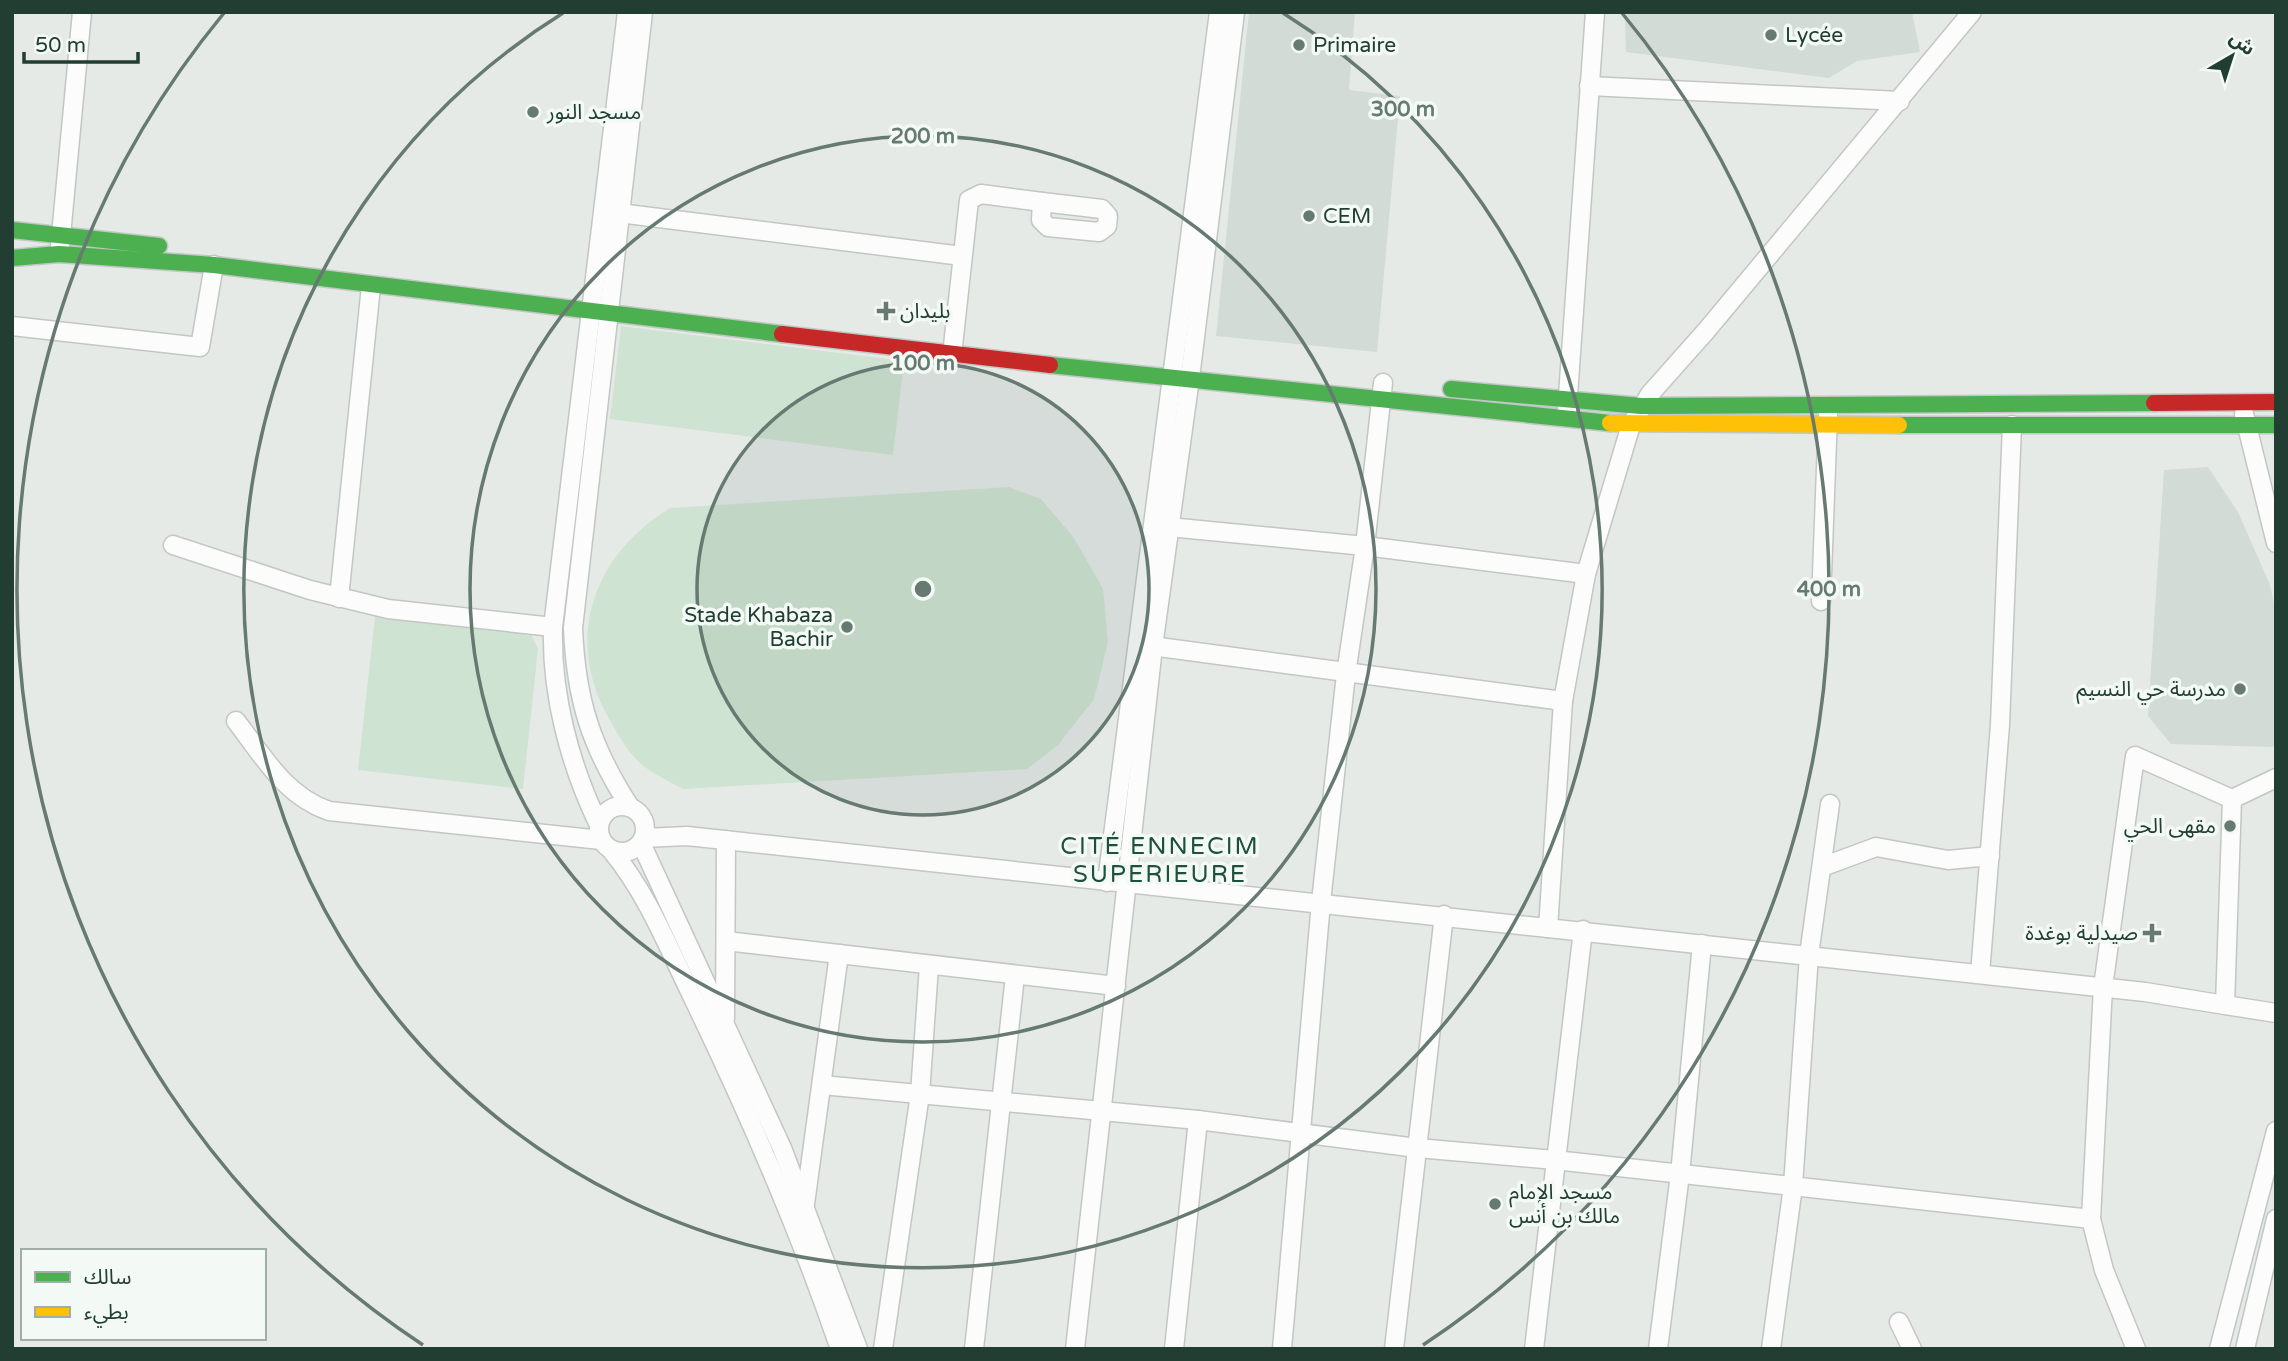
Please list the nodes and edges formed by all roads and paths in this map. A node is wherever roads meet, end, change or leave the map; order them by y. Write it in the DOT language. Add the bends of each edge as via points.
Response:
graph roads {
  1 [pos="82,12"];
  2 [pos="627,12"];
  3 [pos="643,12"];
  4 [pos="1219,12"];
  5 [pos="1235,12"];
  6 [pos="1595,12"];
  7 [pos="1972,12"];
  8 [pos="1589,86"];
  9 [pos="1900,102"];
  10 [pos="1042,202"];
  11 [pos="613,213"];
  12 [pos="12,230"];
  13 [pos="61,234"];
  14 [pos="59,254"];
  15 [pos="962,256"];
  16 [pos="12,258"];
  17 [pos="214,265"];
  18 [pos="371,286"];
  19 [pos="603,305"];
  20 [pos="12,326"];
  21 [pos="952,347"];
  22 [pos="1172,369"];
  23 [pos="1191,371"];
  24 [pos="1387,388"];
  25 [pos="1436,388"];
  26 [pos="2276,402"];
  27 [pos="2031,404"];
  28 [pos="2241,404"];
  29 [pos="1828,405"];
  30 [pos="2001,405"];
  31 [pos="1641,406"];
  32 [pos="1567,409"];
  33 [pos="1631,425"];
  34 [pos="2013,425"];
  35 [pos="2246,425"];
  36 [pos="2276,425"];
  37 [pos="1828,426"];
  38 [pos="1169,527"];
  39 [pos="2276,543"];
  40 [pos="173,545"];
  41 [pos="1365,546"];
  42 [pos="1586,574"];
  43 [pos="339,598"];
  44 [pos="1821,601"];
  45 [pos="553,627"];
  46 [pos="1145,646"];
  47 [pos="1346,674"];
  48 [pos="1563,701"];
  49 [pos="236,721"];
  50 [pos="2276,778"];
  51 [pos="2232,799"];
  52 [pos="1830,804"];
  53 [pos="636,812"];
  54 [pos="687,836"];
  55 [pos="604,839"];
  56 [pos="643,840"];
  57 [pos="726,840"];
  58 [pos="1990,856"];
  59 [pos="1822,867"];
  60 [pos="1116,883"];
  61 [pos="1321,902"];
  62 [pos="1444,915"];
  63 [pos="1548,928"];
  64 [pos="1583,930"];
  65 [pos="726,941"];
  66 [pos="1702,944"];
  67 [pos="839,954"];
  68 [pos="1809,955"];
  69 [pos="929,965"];
  70 [pos="1980,974"];
  71 [pos="1015,976"];
  72 [pos="1116,986"];
  73 [pos="2103,987"];
  74 [pos="2225,1005"];
  75 [pos="2276,1013"];
  76 [pos="725,1026"];
  77 [pos="822,1085"];
  78 [pos="920,1094"];
  79 [pos="1003,1103"];
  80 [pos="1102,1111"];
  81 [pos="1198,1120"];
  82 [pos="2276,1131"];
  83 [pos="1299,1133"];
  84 [pos="1416,1148"];
  85 [pos="1555,1160"];
  86 [pos="1680,1174"];
  87 [pos="1793,1186"];
  88 [pos="805,1206"];
  89 [pos="2276,1219"];
  90 [pos="2091,1220"];
  91 [pos="1899,1322"];
  92 [pos="840,1349"];
  93 [pos="858,1349"];
  94 [pos="883,1349"];
  95 [pos="974,1349"];
  96 [pos="1075,1349"];
  97 [pos="1174,1349"];
  98 [pos="1282,1349"];
  99 [pos="1394,1349"];
  100 [pos="1534,1349"];
  101 [pos="1658,1349"];
  102 [pos="1771,1349"];
  103 [pos="1912,1349"];
  104 [pos="2136,1349"];
  105 [pos="2219,1349"];
  106 [pos="2245,1349"];
  1 -- 13 [label="street"];
  2 -- 11 [label="street"];
  3 -- 11 [label="street"];
  4 -- 22 [label="street"];
  5 -- 23 [label="street"];
  6 -- 8 [label="street"];
  7 -- 9 [label="street"];
  8 -- 9 [label="street"];
  8 -- 32 [label="street"];
  9 -- 31 [label="street"];
  10 -- 15 [label="street" via="974,195 968,204"];
  11 -- 15 [label="street"];
  11 -- 19 [label="street"];
  12 -- 13 [label="street"];
  13 -- 14 [label="street"];
  13 -- 19 [label="street"];
  14 -- 16 [label="street"];
  14 -- 17 [label="street"];
  15 -- 21 [label="street"];
  17 -- 18 [label="street"];
  17 -- 20 [label="street" via="200,347"];
  18 -- 19 [label="street"];
  18 -- 43 [label="street"];
  19 -- 21 [label="street"];
  19 -- 45 [label="street" via="571,465"];
  19 -- 53 [label="street" via="573,639 582,706 592,739"];
  21 -- 22 [label="street"];
  22 -- 23 [label="street"];
  22 -- 46 [label="street"];
  23 -- 24 [label="street"];
  23 -- 38 [label="street"];
  24 -- 32 [label="street"];
  24 -- 41 [label="street"];
  25 -- 32 [label="street"];
  26 -- 28 [label="street"];
  27 -- 28 [label="street"];
  27 -- 30 [label="street"];
  27 -- 34 [label="street"];
  28 -- 35 [label="street"];
  29 -- 30 [label="street"];
  29 -- 31 [label="street"];
  29 -- 37 [label="street"];
  30 -- 34 [label="street"];
  31 -- 32 [label="street"];
  31 -- 33 [label="street"];
  32 -- 33 [label="street"];
  33 -- 37 [label="street"];
  33 -- 42 [label="street"];
  34 -- 35 [label="street"];
  34 -- 37 [label="street"];
  34 -- 58 [label="street"];
  35 -- 36 [label="street"];
  35 -- 39 [label="street"];
  37 -- 44 [label="street"];
  38 -- 41 [label="street"];
  38 -- 46 [label="street"];
  40 -- 43 [label="street"];
  41 -- 42 [label="street"];
  41 -- 47 [label="street"];
  42 -- 48 [label="street"];
  43 -- 45 [label="street" via="421,615"];
  45 -- 55 [label="street" via="552,656 564,723 579,780"];
  46 -- 47 [label="street"];
  46 -- 60 [label="street"];
  47 -- 48 [label="street"];
  47 -- 61 [label="street"];
  48 -- 63 [label="street"];
  49 -- 55 [label="street" via="287,786 329,811"];
  50 -- 51 [label="street"];
  51 -- 73 [label="street" via="2135,756"];
  51 -- 74 [label="street"];
  52 -- 59 [label="street"];
  53 -- 54 [label="street"];
  53 -- 55 [label="street" via="622,806 607,811"];
  53 -- 56 [label="street" via="645,827"];
  54 -- 56 [label="street"];
  54 -- 57 [label="street"];
  55 -- 56 [label="street" via="631,851"];
  55 -- 92 [label="street" via="654,918 748,1114 791,1214"];
  56 -- 76 [label="street"];
  57 -- 60 [label="street"];
  57 -- 65 [label="street"];
  58 -- 59 [label="street" via="1948,860 1875,847"];
  58 -- 70 [label="street"];
  59 -- 68 [label="street"];
  60 -- 61 [label="street"];
  60 -- 72 [label="street"];
  61 -- 62 [label="street"];
  61 -- 83 [label="street" via="1315,1005"];
  62 -- 63 [label="street"];
  62 -- 84 [label="street"];
  63 -- 64 [label="street"];
  64 -- 66 [label="street"];
  64 -- 85 [label="street"];
  65 -- 67 [label="street"];
  65 -- 76 [label="street"];
  66 -- 68 [label="street"];
  66 -- 86 [label="street"];
  67 -- 69 [label="street"];
  67 -- 77 [label="street"];
  68 -- 70 [label="street"];
  68 -- 87 [label="street"];
  69 -- 71 [label="street"];
  69 -- 78 [label="street"];
  70 -- 73 [label="street"];
  71 -- 72 [label="street"];
  71 -- 79 [label="street"];
  72 -- 80 [label="street"];
  73 -- 74 [label="street"];
  73 -- 90 [label="street"];
  74 -- 75 [label="street"];
  76 -- 88 [label="street"];
  77 -- 78 [label="street"];
  77 -- 88 [label="street"];
  78 -- 79 [label="street"];
  78 -- 94 [label="street"];
  79 -- 80 [label="street"];
  79 -- 95 [label="street"];
  80 -- 81 [label="street"];
  80 -- 96 [label="street"];
  81 -- 83 [label="street"];
  81 -- 97 [label="street"];
  82 -- 105 [label="street"];
  83 -- 84 [label="street"];
  83 -- 98 [label="street"];
  84 -- 85 [label="street"];
  84 -- 99 [label="street"];
  85 -- 86 [label="street"];
  85 -- 100 [label="street"];
  86 -- 87 [label="street"];
  86 -- 101 [label="street"];
  87 -- 90 [label="street"];
  87 -- 102 [label="street"];
  88 -- 93 [label="street"];
  89 -- 106 [label="street"];
  90 -- 104 [label="street" via="2104,1270"];
  91 -- 103 [label="street"];
}
